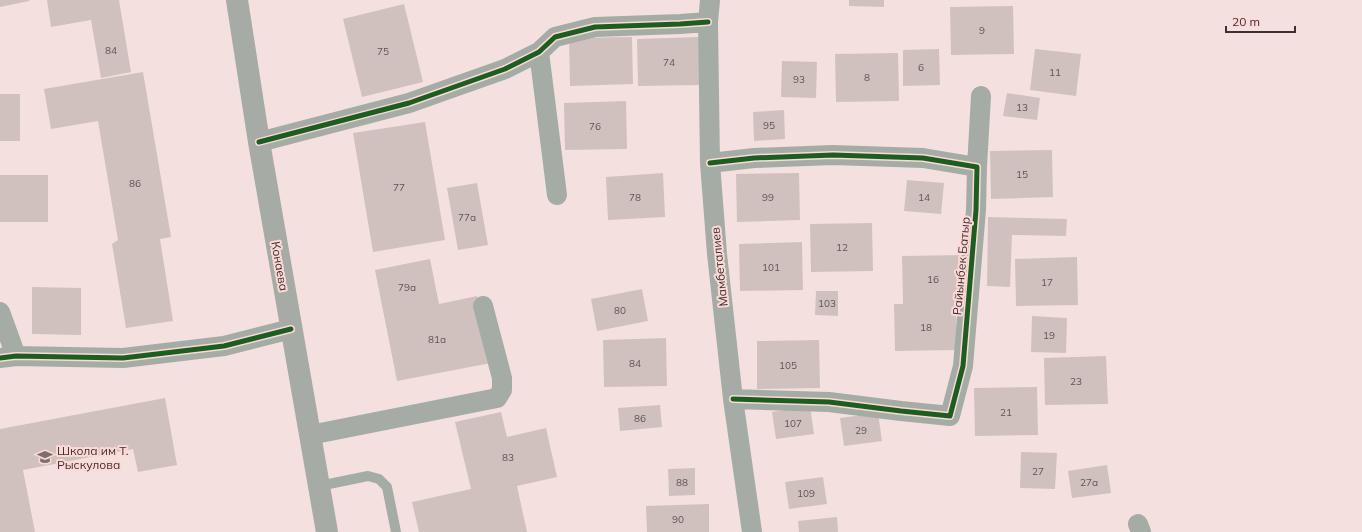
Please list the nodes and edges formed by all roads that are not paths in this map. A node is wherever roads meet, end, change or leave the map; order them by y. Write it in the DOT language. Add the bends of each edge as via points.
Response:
graph roads {
  1 [pos="237,0"];
  2 [pos="710,0"];
  3 [pos="708,22"];
  4 [pos="539,52"];
  5 [pos="981,96"];
  6 [pos="259,142"];
  7 [pos="710,163"];
  8 [pos="977,167"];
  9 [pos="558,195"];
  10 [pos="483,306"];
  11 [pos="0,312"];
  12 [pos="291,330"];
  13 [pos="8,357"];
  14 [pos="733,399"];
  15 [pos="310,435"];
  16 [pos="319,486"];
  17 [pos="327,532"];
  18 [pos="396,532"];
  19 [pos="752,532"];
  1 -- 6 [label="main road, Конаева"];
  2 -- 3 [label="street, Мамбеталиев"];
  3 -- 4 [label="street" via="595,27 555,37"];
  3 -- 7 [label="street, Мамбеталиев"];
  4 -- 6 [label="street" via="505,69 409,103"];
  4 -- 9 [label="street"];
  5 -- 8 [label="street"];
  6 -- 12 [label="main road, Конаева"];
  7 -- 8 [label="street" via="754,158 833,155 923,158"];
  7 -- 14 [label="street, Мамбеталиев"];
  8 -- 14 [label="street, Райынбек Батыр" via="976,210 962,366 950,416 829,402"];
  10 -- 15 [label="street" via="502,378 502,390 497,398"];
  11 -- 13 [label="street"];
  12 -- 13 [label="street" via="224,346 123,358"];
  12 -- 15 [label="main road, Конаева"];
  14 -- 19 [label="street, Мамбеталиев"];
  15 -- 16 [label="main road, Конаева"];
  16 -- 17 [label="main road, Конаева"];
  16 -- 18 [label="lane" via="368,476 379,479 387,487"];
}
